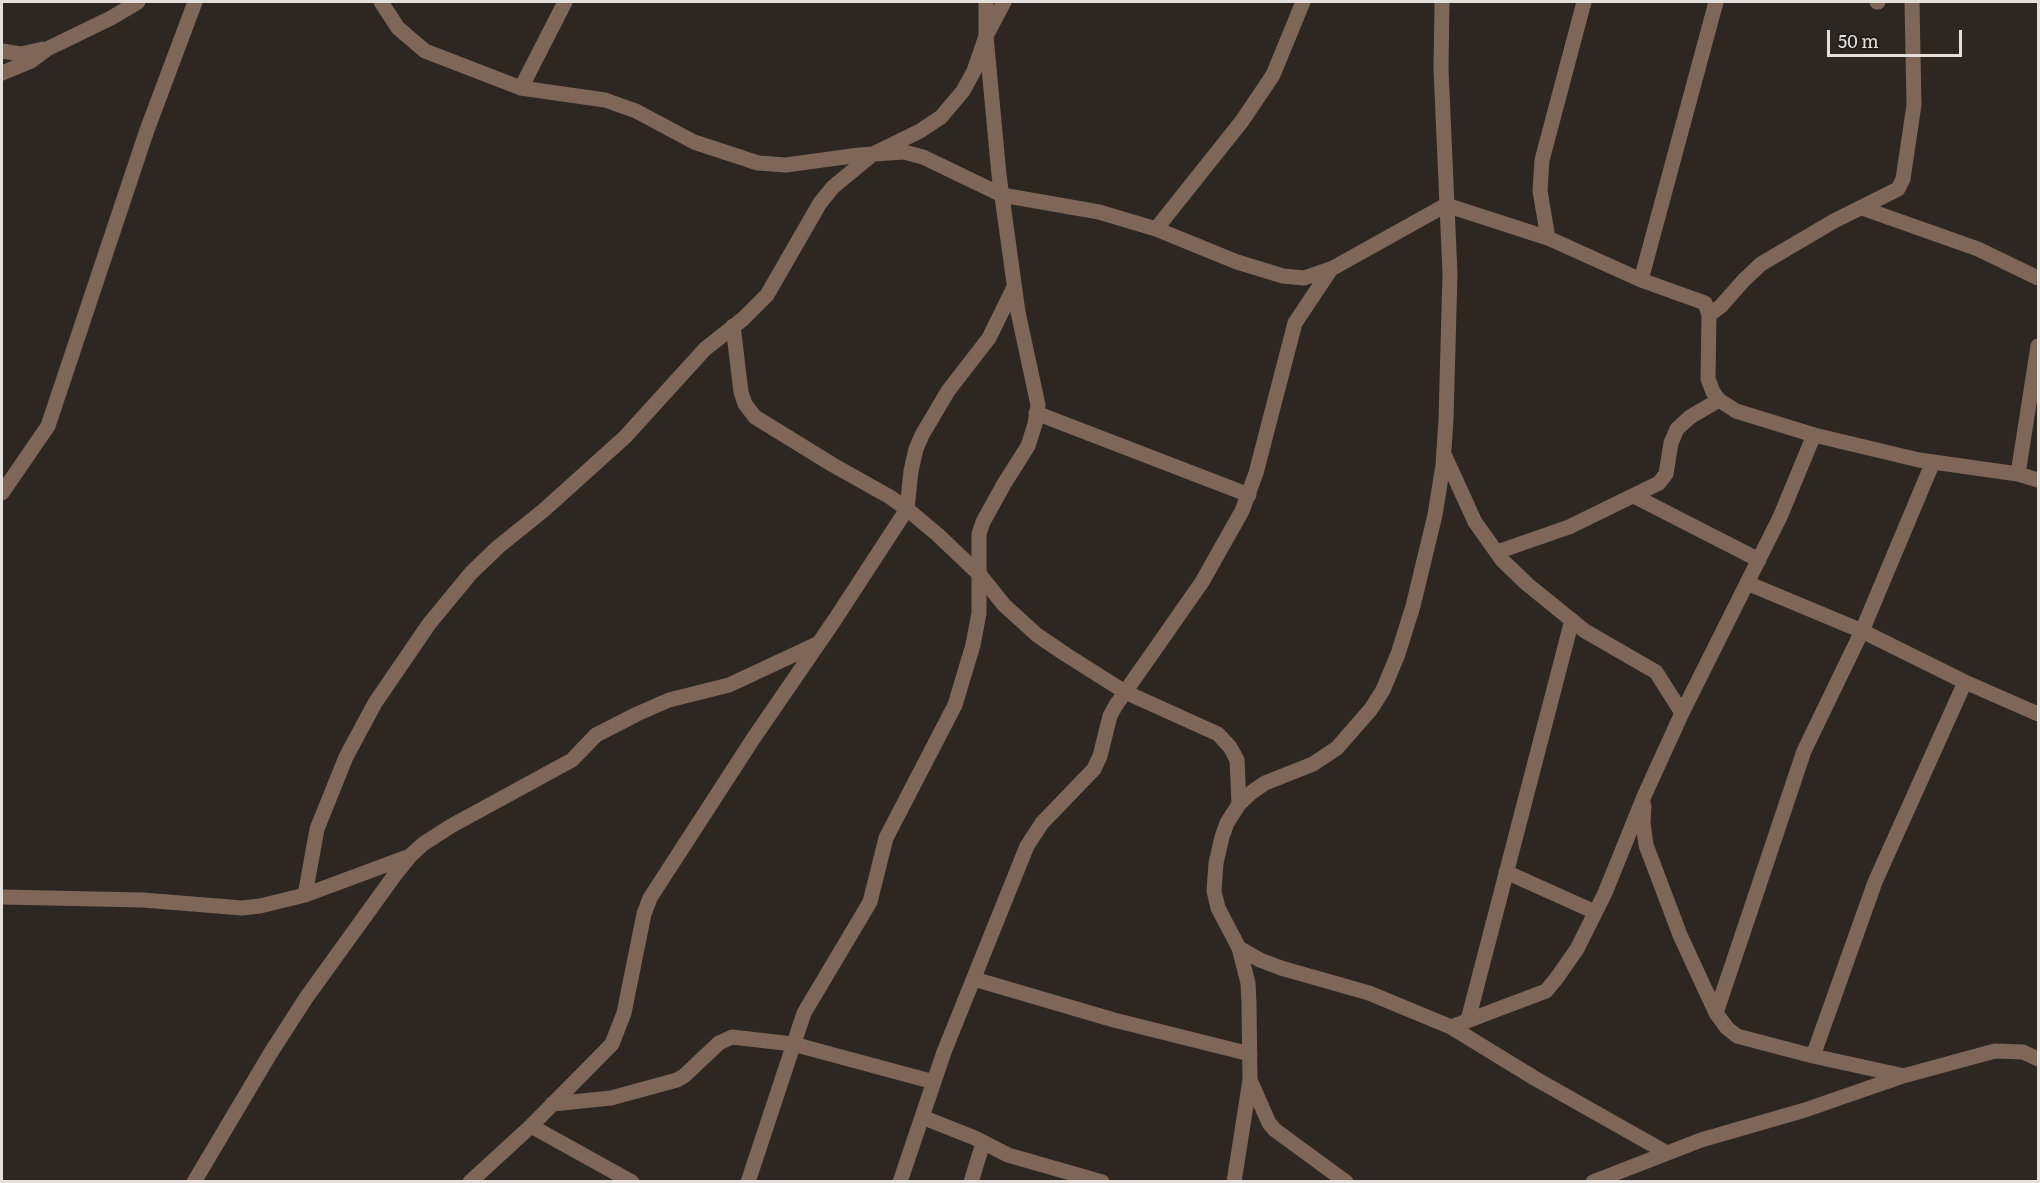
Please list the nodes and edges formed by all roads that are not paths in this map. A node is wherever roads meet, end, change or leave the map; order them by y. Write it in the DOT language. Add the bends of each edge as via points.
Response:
graph roads {
  1 [pos="138,2"];
  2 [pos="195,2"];
  3 [pos="381,2"];
  4 [pos="565,2"];
  5 [pos="986,2"];
  6 [pos="1004,2"];
  7 [pos="1303,2"];
  8 [pos="1442,2"];
  9 [pos="1584,2"];
  10 [pos="1716,2"];
  11 [pos="1912,2"];
  12 [pos="986,36"];
  13 [pos="47,49"];
  14 [pos="2,51"];
  15 [pos="2,73"];
  16 [pos="521,88"];
  17 [pos="873,154"];
  18 [pos="1002,195"];
  19 [pos="1446,205"];
  20 [pos="1862,208"];
  21 [pos="1156,229"];
  22 [pos="1548,238"];
  23 [pos="1331,269"];
  24 [pos="2038,278"];
  25 [pos="1641,280"];
  26 [pos="1014,287"];
  27 [pos="1709,315"];
  28 [pos="733,326"];
  29 [pos="2038,346"];
  30 [pos="1719,399"];
  31 [pos="1036,413"];
  32 [pos="1814,435"];
  33 [pos="1444,454"];
  34 [pos="1933,462"];
  35 [pos="2018,474"];
  36 [pos="2038,480"];
  37 [pos="2,493"];
  38 [pos="1249,495"];
  39 [pos="1634,496"];
  40 [pos="907,509"];
  41 [pos="1497,552"];
  42 [pos="1759,560"];
  43 [pos="980,575"];
  44 [pos="1747,583"];
  45 [pos="1572,621"];
  46 [pos="1862,631"];
  47 [pos="819,643"];
  48 [pos="1965,682"];
  49 [pos="1125,692"];
  50 [pos="1682,713"];
  51 [pos="2038,714"];
  52 [pos="1645,794"];
  53 [pos="1239,804"];
  54 [pos="410,856"];
  55 [pos="1506,872"];
  56 [pos="305,895"];
  57 [pos="2,897"];
  58 [pos="1595,912"];
  59 [pos="1239,948"];
  60 [pos="974,979"];
  61 [pos="1716,1013"];
  62 [pos="1468,1020"];
  63 [pos="1451,1027"];
  64 [pos="793,1044"];
  65 [pos="1250,1054"];
  66 [pos="1813,1056"];
  67 [pos="2038,1059"];
  68 [pos="1903,1076"];
  69 [pos="1250,1080"];
  70 [pos="934,1082"];
  71 [pos="552,1104"];
  72 [pos="922,1117"];
  73 [pos="531,1126"];
  74 [pos="983,1143"];
  75 [pos="1667,1153"];
  76 [pos="1343,1180"];
  77 [pos="194,1182"];
  78 [pos="470,1182"];
  79 [pos="632,1182"];
  80 [pos="748,1182"];
  81 [pos="900,1182"];
  82 [pos="971,1182"];
  83 [pos="1102,1182"];
  84 [pos="1234,1182"];
  85 [pos="1593,1182"];
  1 -- 13 [label="street"];
  2 -- 37 [label="street" via="147,130 48,426"];
  3 -- 16 [label="street" via="398,28 425,51"];
  4 -- 16 [label="street"];
  5 -- 12 [label="street"];
  6 -- 12 [label="street"];
  7 -- 21 [label="street" via="1273,75 1242,121"];
  8 -- 19 [label="street"];
  9 -- 22 [label="street" via="1542,160 1540,191"];
  10 -- 25 [label="street"];
  11 -- 20 [label="street" via="1914,105 1901,184 1893,193"];
  12 -- 17 [label="street" via="963,91 941,117"];
  12 -- 18 [label="street"];
  13 -- 14 [label="street" via="21,54"];
  13 -- 15 [label="street" via="31,61"];
  16 -- 17 [label="street" via="605,100 636,111 694,142 758,163 786,165"];
  17 -- 18 [label="street" via="904,152 923,157"];
  17 -- 28 [label="street" via="826,194 775,284"];
  18 -- 21 [label="street" via="1100,212"];
  18 -- 26 [label="street"];
  19 -- 22 [label="street"];
  19 -- 23 [label="street"];
  19 -- 33 [label="street" via="1450,274"];
  20 -- 24 [label="street" via="1978,249"];
  20 -- 27 [label="street" via="1761,264"];
  21 -- 23 [label="street" via="1236,262 1283,276 1304,278"];
  22 -- 25 [label="street"];
  23 -- 38 [label="street" via="1295,323"];
  25 -- 27 [label="street" via="1705,303"];
  26 -- 31 [label="street" via="1038,405"];
  26 -- 40 [label="street" via="988,338 922,435 911,471"];
  27 -- 30 [label="street" via="1708,379"];
  28 -- 40 [label="street" via="741,392 755,417"];
  28 -- 56 [label="street" via="705,349 625,437 471,573 429,624 375,704 346,757 317,829"];
  29 -- 35 [label="street"];
  30 -- 32 [label="street" via="1736,411"];
  30 -- 39 [label="street" via="1683,422 1671,443 1663,479"];
  31 -- 38 [label="street"];
  31 -- 43 [label="street" via="1028,447 983,522 977,549"];
  32 -- 34 [label="street"];
  32 -- 42 [label="street"];
  33 -- 41 [label="street" via="1475,522"];
  33 -- 53 [label="street" via="1423,569 1383,690 1337,748 1312,764 1265,783"];
  34 -- 35 [label="street"];
  34 -- 46 [label="street"];
  35 -- 36 [label="street"];
  38 -- 49 [label="street" via="1202,582"];
  39 -- 41 [label="street" via="1569,527"];
  39 -- 42 [label="street"];
  40 -- 43 [label="street"];
  40 -- 47 [label="street"];
  41 -- 45 [label="street" via="1527,584"];
  42 -- 44 [label="street"];
  43 -- 49 [label="street" via="1004,605 1037,635"];
  43 -- 64 [label="street" via="979,613 956,705 885,838 870,902 804,1013"];
  44 -- 46 [label="street"];
  44 -- 50 [label="street"];
  45 -- 50 [label="street" via="1656,672"];
  45 -- 55 [label="street"];
  46 -- 48 [label="street"];
  46 -- 61 [label="street" via="1804,751"];
  47 -- 54 [label="street" via="729,685 662,702 596,735 572,760 451,826"];
  47 -- 71 [label="street" via="650,898 624,1013 612,1044"];
  48 -- 51 [label="street"];
  48 -- 66 [label="street" via="1875,882"];
  49 -- 53 [label="street" via="1218,734 1238,760"];
  49 -- 60 [label="street" via="1110,716 1094,769 1032,835"];
  50 -- 52 [label="street"];
  52 -- 58 [label="street"];
  52 -- 61 [label="street" via="1646,845 1680,936"];
  53 -- 59 [label="street" via="1222,837 1214,891 1218,908"];
  54 -- 56 [label="street"];
  54 -- 77 [label="street" via="306,998"];
  55 -- 58 [label="street"];
  55 -- 62 [label="street"];
  56 -- 57 [label="street" via="242,908 143,900"];
  58 -- 62 [label="street" via="1577,949 1546,990"];
  59 -- 63 [label="street" via="1281,968 1369,993"];
  59 -- 65 [label="street" via="1248,983"];
  60 -- 65 [label="street"];
  60 -- 70 [label="street"];
  61 -- 66 [label="street" via="1737,1036"];
  62 -- 63 [label="street"];
  63 -- 75 [label="street"];
  64 -- 70 [label="street"];
  64 -- 71 [label="street" via="732,1037 719,1043 677,1080 611,1098"];
  64 -- 80 [label="street"];
  65 -- 69 [label="street"];
  66 -- 68 [label="street"];
  67 -- 68 [label="street" via="2023,1052 1995,1051"];
  68 -- 75 [label="street"];
  69 -- 76 [label="street" via="1275,1130"];
  69 -- 84 [label="street"];
  70 -- 72 [label="street"];
  71 -- 73 [label="street"];
  72 -- 74 [label="street"];
  72 -- 81 [label="street"];
  73 -- 78 [label="street"];
  73 -- 79 [label="street"];
  74 -- 82 [label="street"];
  74 -- 83 [label="street" via="1008,1155"];
  75 -- 85 [label="street"];
}
